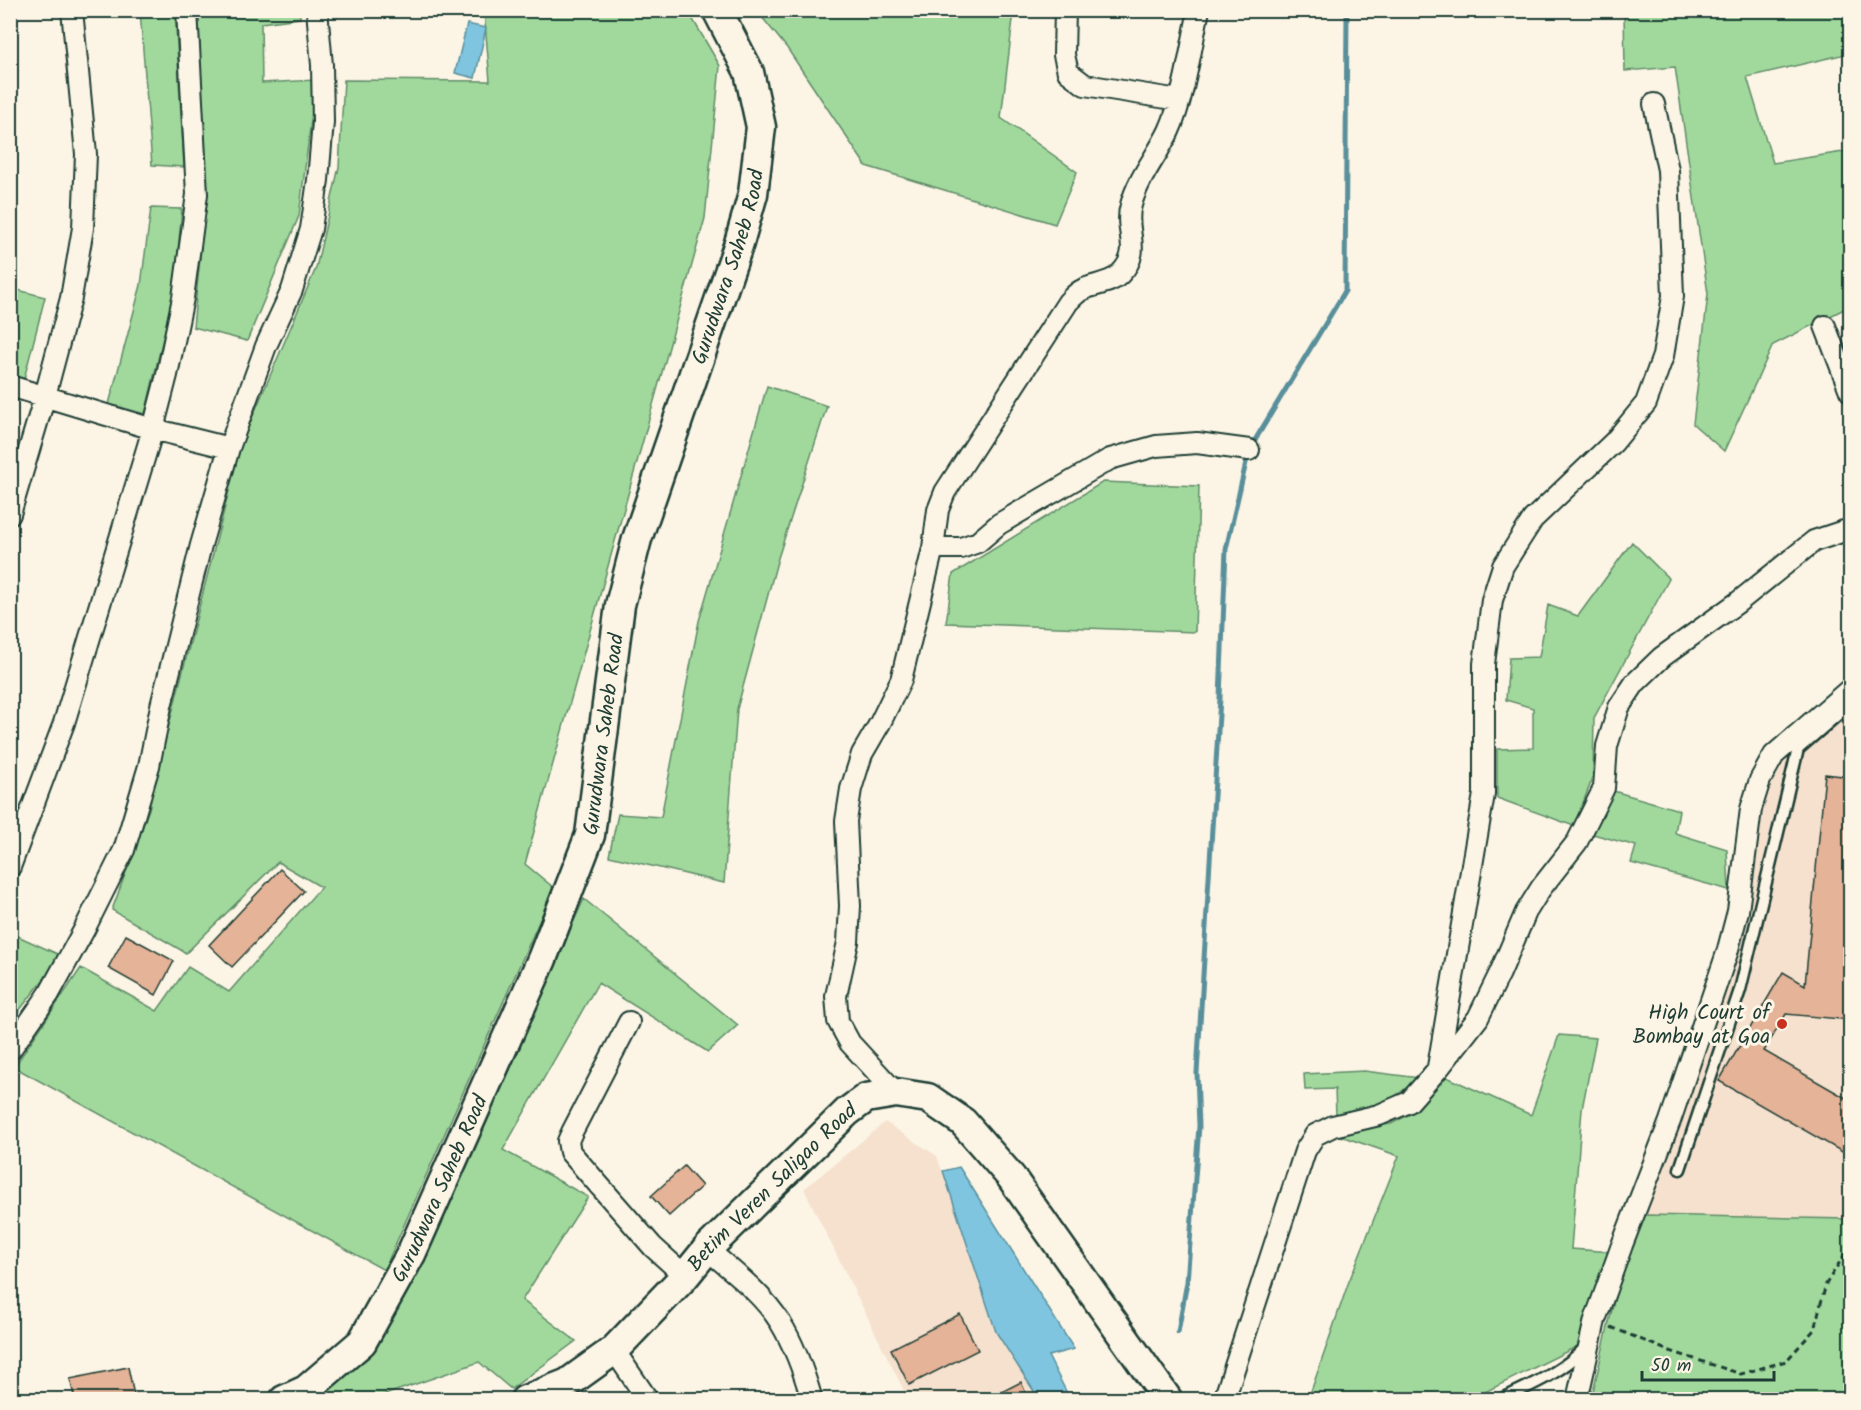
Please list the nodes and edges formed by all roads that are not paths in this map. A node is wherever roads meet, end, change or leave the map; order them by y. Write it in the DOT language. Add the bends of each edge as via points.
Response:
graph roads {
  1 [pos="72,10"];
  2 [pos="187,10"];
  3 [pos="317,10"];
  4 [pos="717,10"];
  5 [pos="1065,10"];
  6 [pos="1199,10"];
  7 [pos="1179,100"];
  8 [pos="1654,104"];
  9 [pos="1825,326"];
  10 [pos="10,386"];
  11 [pos="1851,391"];
  12 [pos="45,396"];
  13 [pos="153,429"];
  14 [pos="229,448"];
  15 [pos="1250,450"];
  16 [pos="10,514"];
  17 [pos="1851,531"];
  18 [pos="933,548"];
  19 [pos="1851,689"];
  20 [pos="1851,704"];
  21 [pos="10,867"];
  22 [pos="629,1022"];
  23 [pos="10,1050"];
  24 [pos="1438,1069"];
  25 [pos="896,1093"];
  26 [pos="1680,1169"];
  27 [pos="707,1249"];
  28 [pos="685,1276"];
  29 [pos="1590,1344"];
  30 [pos="614,1350"];
  31 [pos="284,1400"];
  32 [pos="525,1400"];
  33 [pos="648,1400"];
  34 [pos="812,1400"];
  35 [pos="1168,1400"];
  36 [pos="1224,1400"];
  37 [pos="1500,1400"];
  38 [pos="1577,1400"];
  1 -- 12 [label="street" via="86,154 83,228 71,298"];
  2 -- 13 [label="street" via="197,194 183,298"];
  3 -- 14 [label="street" via="323,122 311,229 292,290 266,346"];
  4 -- 31 [label="street, Gurudwara Saheb Road" via="750,72 761,127 753,194 637,539 620,605 591,835 542,959 411,1254 362,1342 306,1390"];
  5 -- 7 [label="street" via="1064,56 1068,72 1084,85"];
  6 -- 7 [label="street"];
  7 -- 18 [label="street" via="1169,130 1131,204 1131,258 1119,275 1081,290 1068,302 945,492 938,510"];
  8 -- 24 [label="street" via="1668,170 1673,296 1663,356 1646,403 1614,442 1533,519 1503,566 1492,600 1484,664 1484,794"];
  9 -- 11 [label="street"];
  10 -- 12 [label="street"];
  12 -- 13 [label="street"];
  12 -- 16 [label="street"];
  13 -- 14 [label="street"];
  13 -- 21 [label="street" via="64,723"];
  14 -- 23 [label="street" via="124,850 49,994"];
  15 -- 18 [label="street" via="1197,444 1156,446 1110,459 999,524 978,542 961,548"];
  17 -- 24 [label="street" via="1814,541 1662,657 1635,683 1619,707 1607,746 1604,788 1577,842 1526,912 1478,1017"];
  18 -- 25 [label="street" via="901,681 862,754 846,821 850,906 848,942 836,996 838,1021 850,1043"];
  19 -- 29 [label="street" via="1774,755 1760,780 1751,809 1727,953 1670,1121 1595,1320"];
  20 -- 26 [label="lane" via="1798,748 1740,990"];
  22 -- 28 [label="street" via="572,1132 568,1141 570,1152 653,1247"];
  24 -- 36 [label="street" via="1409,1102 1315,1135 1305,1151"];
  25 -- 27 [label="street, Betim Veren Saligao Road" via="866,1098 847,1112"];
  25 -- 35 [label="street, Betim Veren Saligao Road" via="928,1098 963,1122 1011,1177"];
  27 -- 28 [label="street, Betim Veren Saligao Road"];
  27 -- 34 [label="street" via="779,1320 804,1371"];
  28 -- 30 [label="street, Betim Veren Saligao Road"];
  29 -- 37 [label="lane" via="1570,1363"];
  29 -- 38 [label="street"];
  30 -- 32 [label="street, Betim Veren Saligao Road" via="568,1383"];
  30 -- 33 [label="street"];
}
